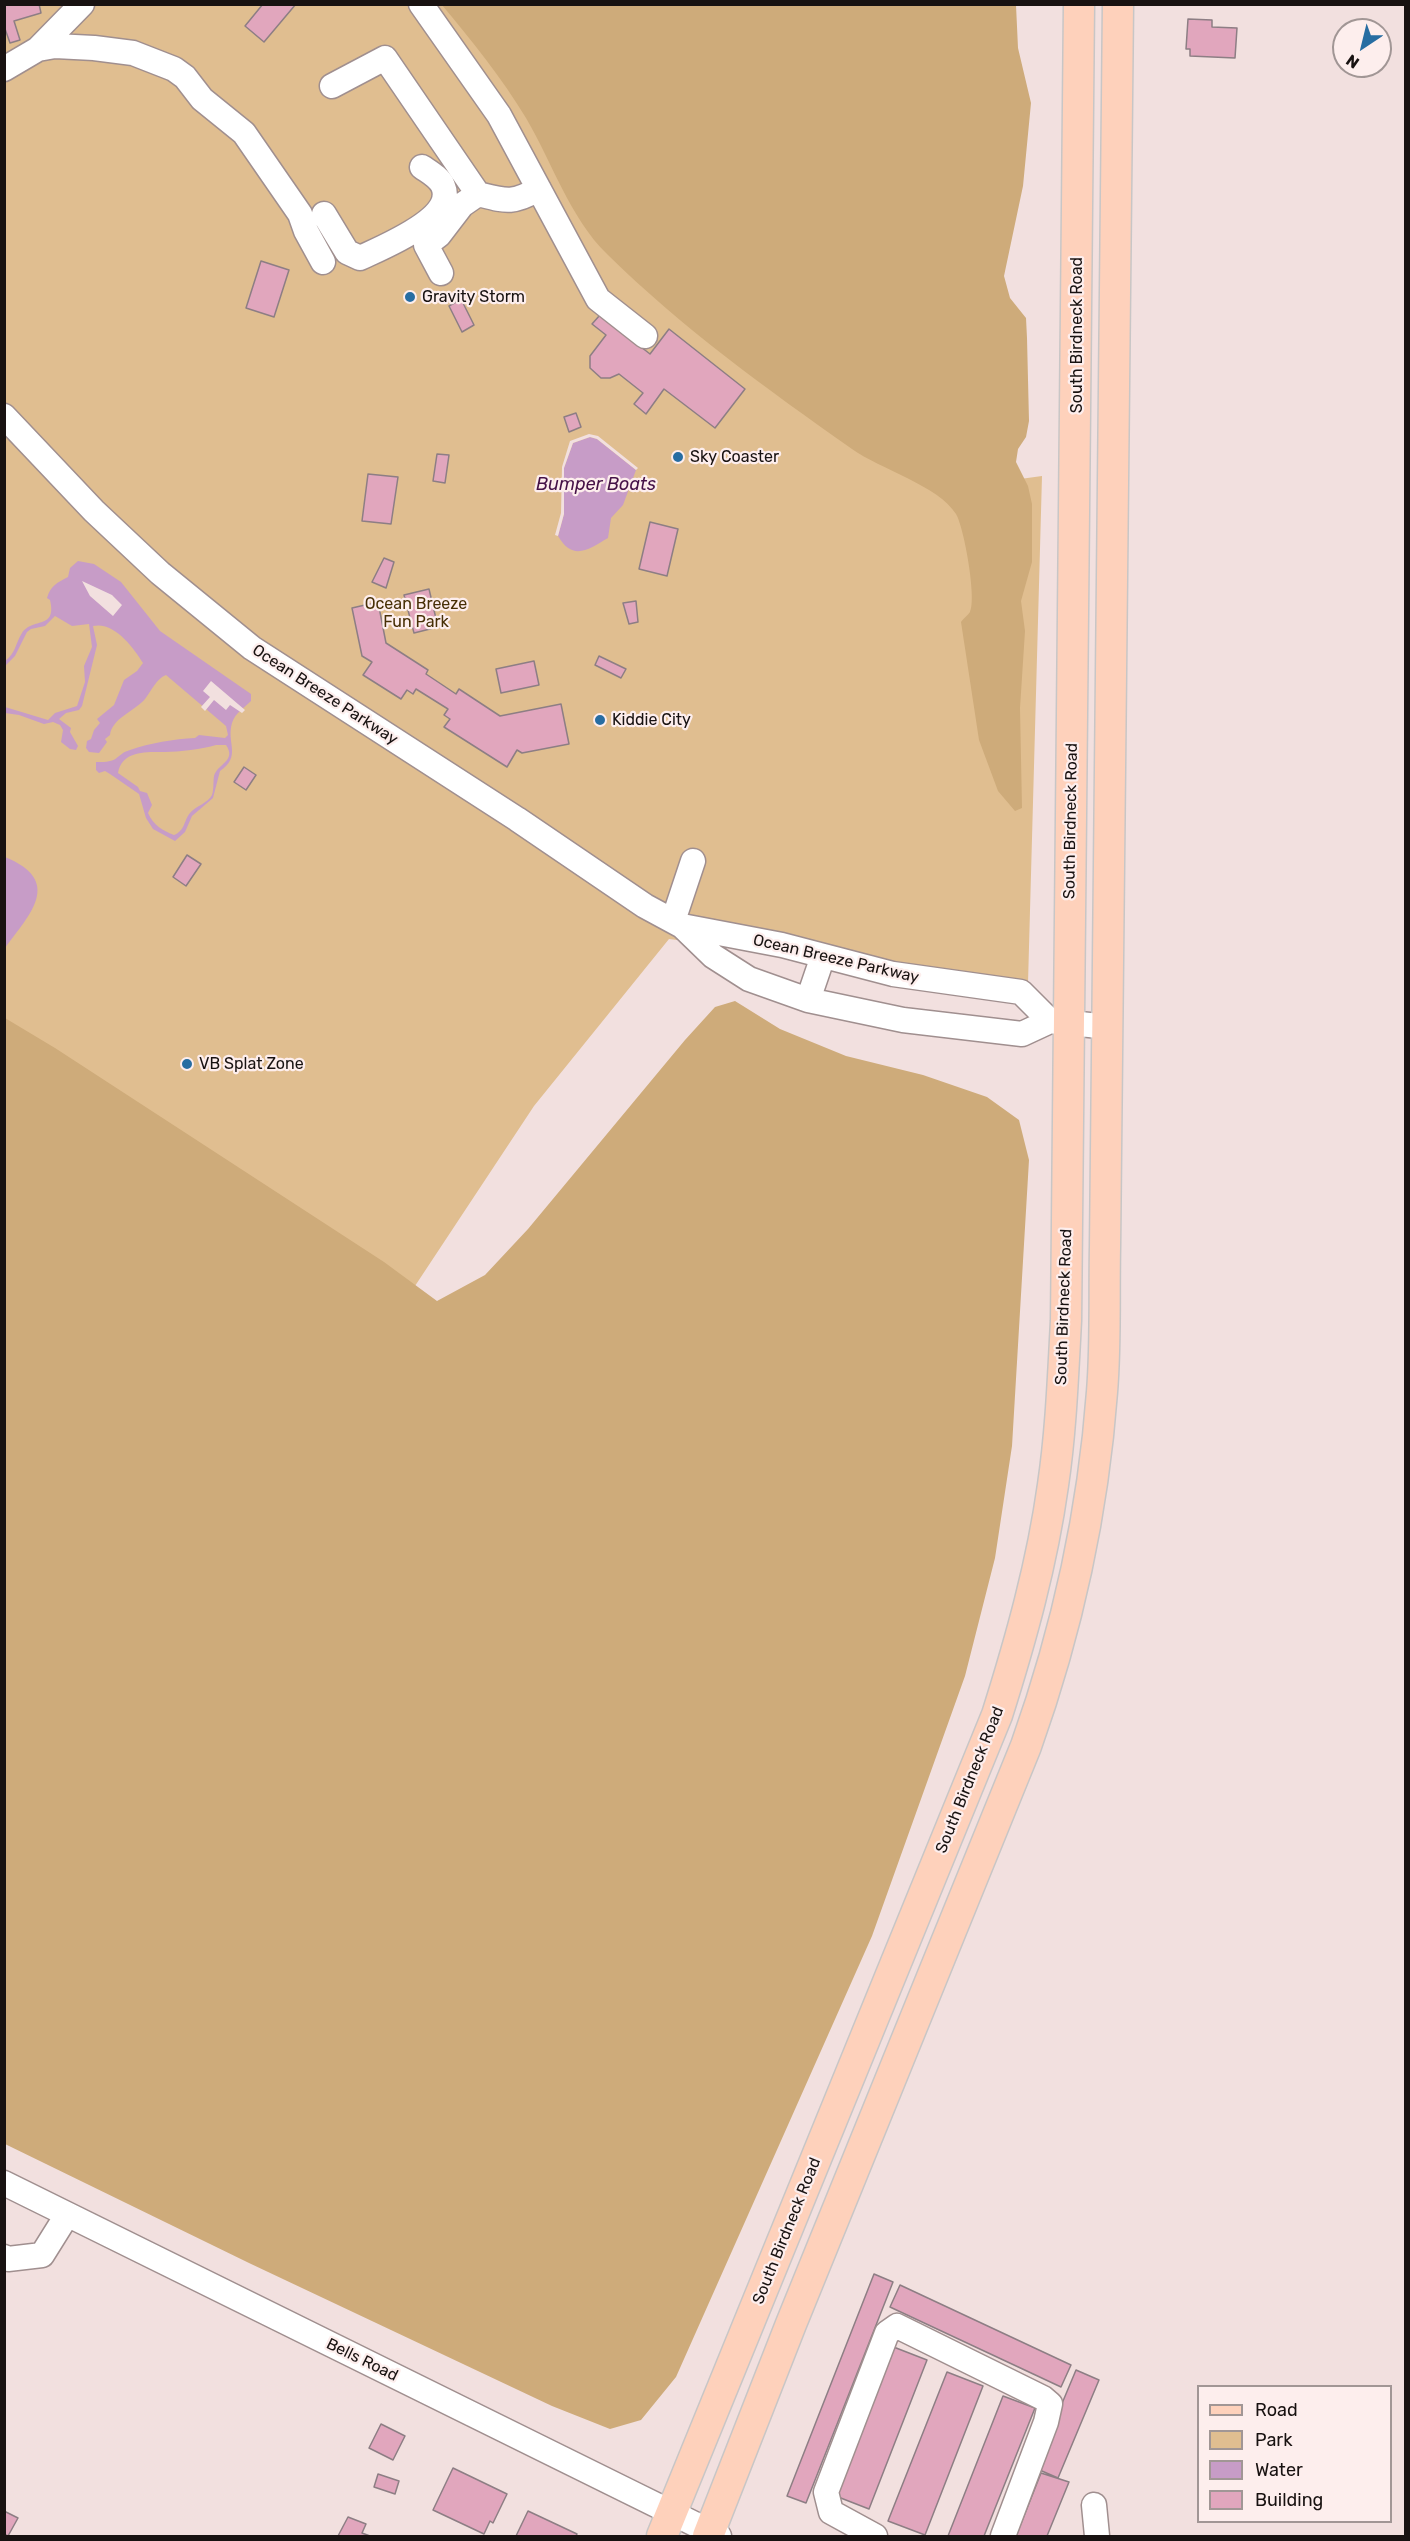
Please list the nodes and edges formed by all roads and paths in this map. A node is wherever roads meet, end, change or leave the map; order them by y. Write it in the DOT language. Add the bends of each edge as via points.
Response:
graph roads {
  1 [pos="61,4"];
  2 [pos="82,4"];
  3 [pos="421,4"];
  4 [pos="1080,4"];
  5 [pos="1118,4"];
  6 [pos="38,49"];
  7 [pos="4,69"];
  8 [pos="332,86"];
  9 [pos="422,166"];
  10 [pos="473,188"];
  11 [pos="539,189"];
  12 [pos="444,192"];
  13 [pos="324,214"];
  14 [pos="323,262"];
  15 [pos="441,273"];
  16 [pos="645,336"];
  17 [pos="4,416"];
  18 [pos="693,861"];
  19 [pos="678,924"];
  20 [pos="823,956"];
  21 [pos="808,1000"];
  22 [pos="1059,1022"];
  23 [pos="1108,1027"];
  24 [pos="4,2183"];
  25 [pos="68,2215"];
  26 [pos="4,2257"];
  27 [pos="1094,2505"];
  28 [pos="666,2525"];
  29 [pos="712,2535"];
  30 [pos="875,2536"];
  31 [pos="1003,2536"];
  32 [pos="1097,2536"];
  1 -- 6 [label="street"];
  2 -- 6 [label="street"];
  3 -- 11 [label="street" via="499,115"];
  4 -- 22 [label="main road, South Birdneck Road" via="1075,597"];
  5 -- 23 [label="main road"];
  6 -- 7 [label="street"];
  6 -- 14 [label="street" via="74,46 123,52 156,60 185,77 202,99 244,133 300,214"];
  8 -- 10 [label="street" via="385,58"];
  9 -- 12 [label="street" via="438,179"];
  10 -- 11 [label="street" via="507,202"];
  10 -- 12 [label="street"];
  10 -- 15 [label="street" via="439,235 426,245"];
  11 -- 16 [label="street" via="598,299"];
  12 -- 13 [label="street" via="441,206 424,225 360,258 347,252"];
  17 -- 19 [label="street, Ocean Breeze Parkway" via="102,519 160,573 252,648"];
  18 -- 19 [label="street"];
  19 -- 20 [label="street, Ocean Breeze Parkway"];
  19 -- 21 [label="street, Ocean Breeze Parkway" via="713,956 749,979"];
  20 -- 21 [label="street"];
  20 -- 22 [label="street, Ocean Breeze Parkway" via="894,975 1021,992"];
  21 -- 22 [label="street, Ocean Breeze Parkway" via="903,1020 1022,1034"];
  22 -- 23 [label="street"];
  22 -- 28 [label="main road, South Birdneck Road" via="1066,1321 1061,1409 1054,1484 1021,1638 970,1783"];
  23 -- 29 [label="main road" via="1102,1391 1089,1513 1064,1627 1026,1746 791,2324"];
  24 -- 25 [label="street, Bells Road"];
  25 -- 26 [label="street" via="42,2255"];
  25 -- 28 [label="street, Bells Road"];
  27 -- 32 [label="street"];
  28 -- 29 [label="street, Bells Road"];
  30 -- 31 [label="street" via="831,2512 826,2492 887,2332 897,2326 1050,2404"];
}
